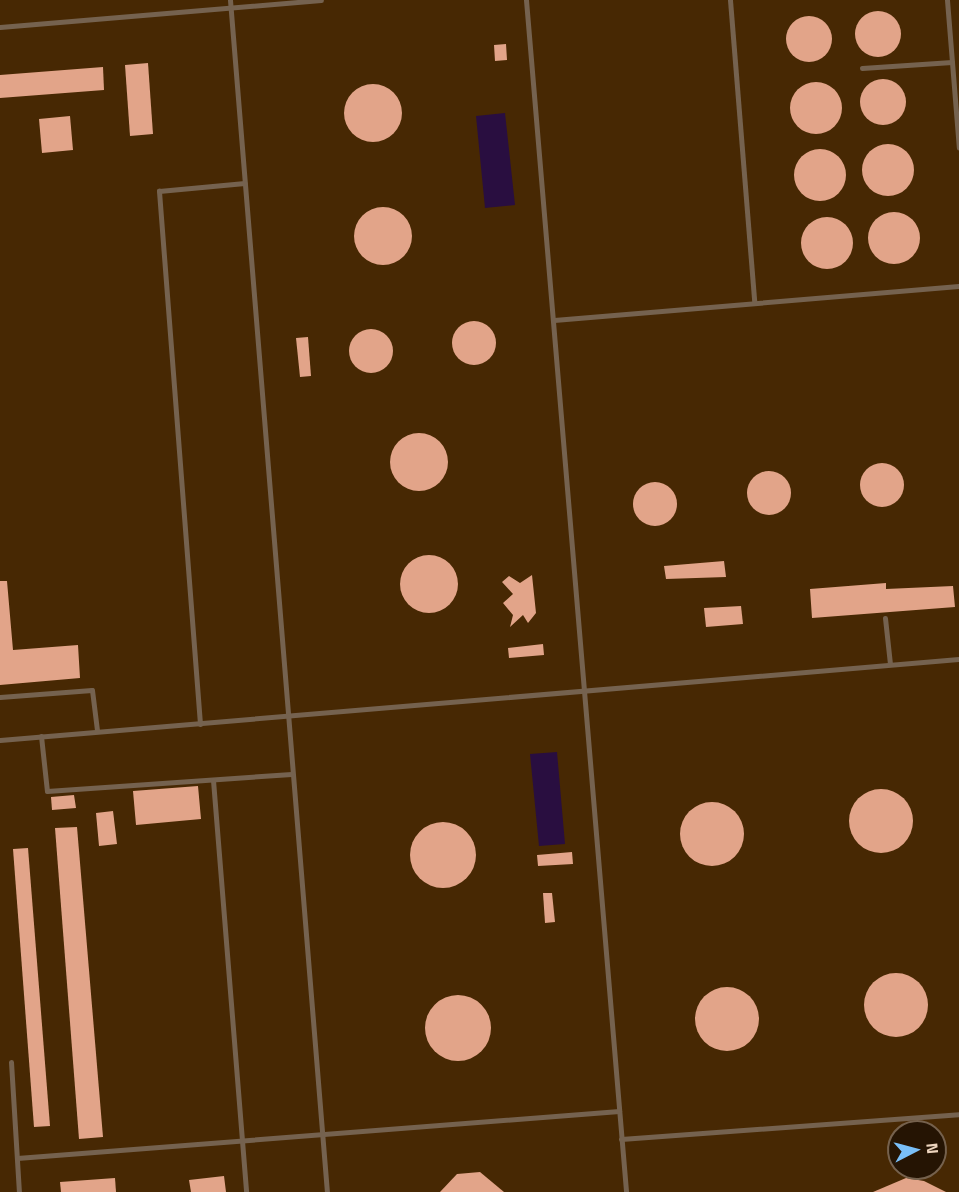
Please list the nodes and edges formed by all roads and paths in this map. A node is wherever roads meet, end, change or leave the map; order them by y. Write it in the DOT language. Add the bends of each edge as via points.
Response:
graph roads {
  1 [pos="230,0"];
  2 [pos="321,0"];
  3 [pos="526,0"];
  4 [pos="730,0"];
  5 [pos="947,0"];
  6 [pos="230,8"];
  7 [pos="0,27"];
  8 [pos="952,62"];
  9 [pos="861,68"];
  10 [pos="959,148"];
  11 [pos="245,183"];
  12 [pos="959,286"];
  13 [pos="754,301"];
  14 [pos="554,320"];
  15 [pos="885,618"];
  16 [pos="959,659"];
  17 [pos="890,664"];
  18 [pos="580,690"];
  19 [pos="0,697"];
  20 [pos="286,714"];
  21 [pos="200,724"];
  22 [pos="97,730"];
  23 [pos="41,736"];
  24 [pos="0,740"];
  25 [pos="291,774"];
  26 [pos="213,780"];
  27 [pos="11,1062"];
  28 [pos="619,1111"];
  29 [pos="959,1114"];
  30 [pos="323,1137"];
  31 [pos="621,1139"];
  32 [pos="242,1142"];
  33 [pos="17,1158"];
  34 [pos="19,1192"];
  35 [pos="246,1192"];
  36 [pos="327,1192"];
  37 [pos="626,1192"];
  1 -- 6 [label="lane"];
  2 -- 6 [label="lane"];
  3 -- 14 [label="lane"];
  4 -- 13 [label="lane"];
  5 -- 8 [label="lane"];
  6 -- 7 [label="lane"];
  6 -- 11 [label="lane"];
  8 -- 9 [label="lane"];
  8 -- 10 [label="lane"];
  11 -- 20 [label="lane"];
  11 -- 21 [label="lane" via="159,191"];
  12 -- 13 [label="lane"];
  13 -- 14 [label="lane"];
  14 -- 18 [label="lane"];
  15 -- 17 [label="lane"];
  16 -- 17 [label="lane"];
  17 -- 18 [label="lane"];
  18 -- 20 [label="lane"];
  18 -- 28 [label="lane"];
  19 -- 22 [label="lane" via="92,690"];
  20 -- 21 [label="lane"];
  20 -- 25 [label="lane"];
  21 -- 22 [label="lane"];
  22 -- 23 [label="lane"];
  23 -- 24 [label="lane"];
  23 -- 26 [label="lane" via="47,791"];
  25 -- 26 [label="lane"];
  25 -- 30 [label="lane"];
  26 -- 32 [label="lane"];
  27 -- 33 [label="lane"];
  28 -- 30 [label="lane"];
  28 -- 31 [label="lane"];
  29 -- 31 [label="lane"];
  30 -- 32 [label="lane"];
  30 -- 36 [label="lane"];
  31 -- 37 [label="lane"];
  32 -- 33 [label="lane"];
  32 -- 35 [label="lane"];
  33 -- 34 [label="lane"];
}
